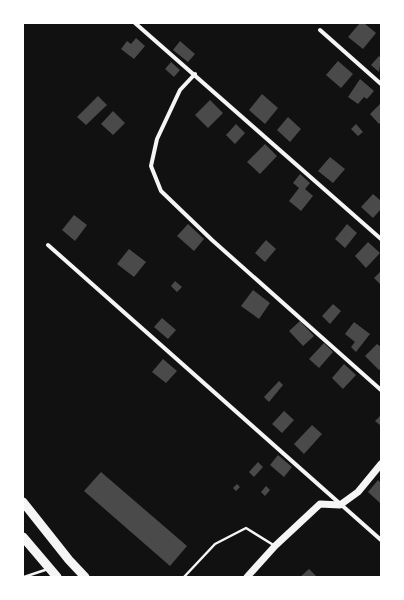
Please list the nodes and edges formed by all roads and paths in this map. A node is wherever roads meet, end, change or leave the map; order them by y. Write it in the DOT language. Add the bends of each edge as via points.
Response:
graph roads {
  1 [pos="135,23"];
  2 [pos="320,30"];
  3 [pos="195,74"];
  4 [pos="381,84"];
  5 [pos="381,239"];
  6 [pos="48,245"];
  7 [pos="381,390"];
  8 [pos="381,464"];
  9 [pos="23,502"];
  10 [pos="340,505"];
  11 [pos="23,537"];
  12 [pos="381,540"];
  13 [pos="275,546"];
  14 [pos="50,568"];
  15 [pos="24,577"];
  16 [pos="57,577"];
  17 [pos="85,577"];
  18 [pos="184,577"];
  19 [pos="247,577"];
  1 -- 3 [label="street"];
  2 -- 4 [label="street"];
  3 -- 5 [label="street"];
  3 -- 7 [label="street" via="180,90 157,139 151,166 161,192"];
  6 -- 10 [label="street"];
  8 -- 10 [label="street" via="358,492"];
  9 -- 17 [label="highway"];
  10 -- 12 [label="street"];
  10 -- 13 [label="street" via="320,504"];
  11 -- 14 [label="highway"];
  13 -- 18 [label="lane" via="246,528 215,544"];
  13 -- 19 [label="street"];
  14 -- 15 [label="lane"];
  14 -- 16 [label="highway"];
}
